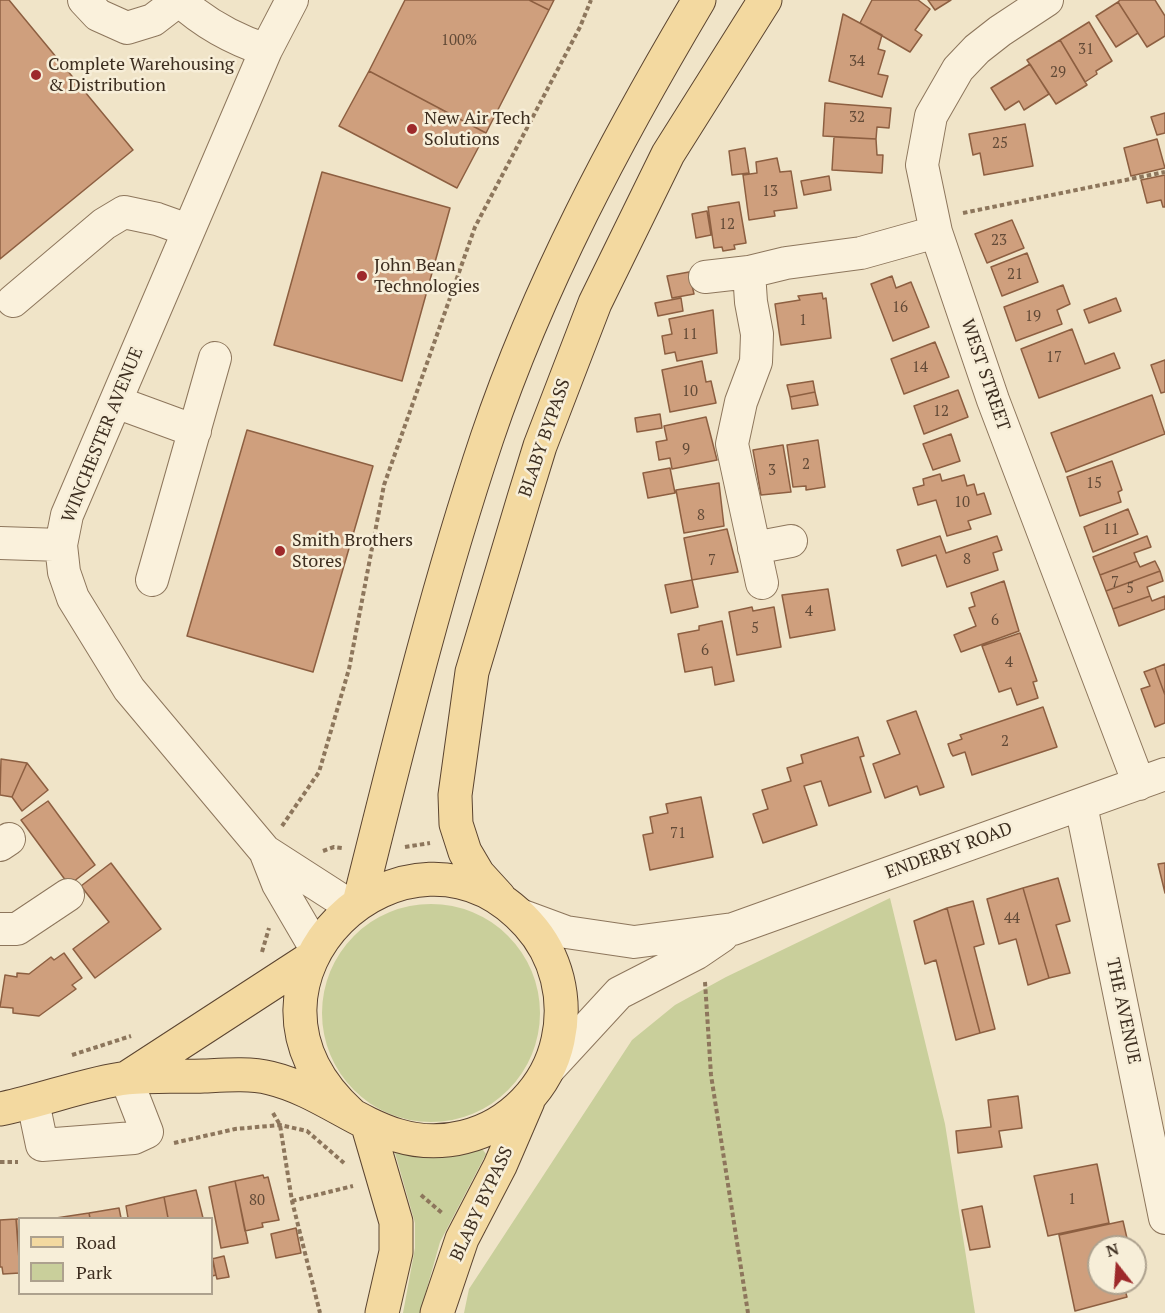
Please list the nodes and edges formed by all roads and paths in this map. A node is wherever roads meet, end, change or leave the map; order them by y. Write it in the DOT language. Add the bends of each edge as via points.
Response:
graph roads {
  1 [pos="84,0"];
  2 [pos="179,0"];
  3 [pos="292,0"];
  4 [pos="591,0"];
  5 [pos="699,0"];
  6 [pos="765,0"];
  7 [pos="1047,0"];
  8 [pos="266,50"];
  9 [pos="1165,171"];
  10 [pos="934,225"];
  11 [pos="188,230"];
  12 [pos="749,272"];
  13 [pos="705,277"];
  14 [pos="13,301"];
  15 [pos="215,358"];
  16 [pos="116,402"];
  17 [pos="195,430"];
  18 [pos="791,541"];
  19 [pos="0,543"];
  20 [pos="61,545"];
  21 [pos="754,548"];
  22 [pos="152,580"];
  23 [pos="762,584"];
  24 [pos="1152,779"];
  25 [pos="1081,805"];
  26 [pos="440,841"];
  27 [pos="400,848"];
  28 [pos="265,851"];
  29 [pos="68,895"];
  30 [pos="355,905"];
  31 [pos="512,909"];
  32 [pos="272,918"];
  33 [pos="0,929"];
  34 [pos="733,929"];
  35 [pos="697,953"];
  36 [pos="261,954"];
  37 [pos="314,954"];
  38 [pos="135,1034"];
  39 [pos="63,1058"];
  40 [pos="548,1070"];
  41 [pos="126,1078"];
  42 [pos="530,1097"];
  43 [pos="33,1102"];
  44 [pos="0,1109"];
  45 [pos="360,1120"];
  46 [pos="347,1167"];
  47 [pos="360,1184"];
  48 [pos="416,1194"];
  49 [pos="292,1201"];
  50 [pos="445,1215"];
  51 [pos="1165,1218"];
  52 [pos="320,1313"];
  53 [pos="382,1313"];
  54 [pos="437,1313"];
  55 [pos="748,1313"];
  1 -- 2 [label="street" via="98,15 127,28 153,20"];
  2 -- 8 [label="street" via="235,39"];
  3 -- 8 [label="street, WINCHESTER AVENUE"];
  4 -- 28 [label="path" via="475,227 384,485 348,669 319,772"];
  5 -- 30 [label="main road" via="600,174 552,275 488,437 418,666"];
  6 -- 31 [label="main road, BLABY BYPASS" via="668,154 595,303 540,446 472,672 455,795 456,824 465,852 478,874"];
  7 -- 10 [label="street, WEST STREET" via="977,49 958,69 931,116 922,165"];
  8 -- 11 [label="street, WINCHESTER AVENUE"];
  9 -- 10 [label="path"];
  10 -- 12 [label="street" via="861,253"];
  10 -- 24 [label="street, WEST STREET" via="993,400"];
  11 -- 14 [label="street" via="124,212 104,224"];
  11 -- 16 [label="street, WINCHESTER AVENUE"];
  12 -- 13 [label="street"];
  12 -- 21 [label="street" via="757,334 756,362 741,402 732,444"];
  15 -- 17 [label="street"];
  16 -- 17 [label="street"];
  16 -- 20 [label="street, WINCHESTER AVENUE" via="67,515"];
  17 -- 22 [label="street"];
  18 -- 21 [label="street"];
  19 -- 20 [label="street"];
  20 -- 28 [label="street, WINCHESTER AVENUE" via="64,572 73,598 129,689"];
  21 -- 23 [label="street"];
  24 -- 25 [label="street, ENDERBY ROAD"];
  25 -- 34 [label="street, ENDERBY ROAD"];
  25 -- 51 [label="street, THE AVENUE"];
  26 -- 27 [label="path"];
  28 -- 30 [label="street, WINCHESTER AVENUE"];
  28 -- 37 [label="street, WINCHESTER AVENUE"];
  29 -- 33 [label="street" via="17,929"];
  30 -- 31 [label="main road" via="394,886 442,881 468,886"];
  30 -- 37 [label="main road" via="333,925"];
  31 -- 34 [label="street, ENDERBY ROAD" via="566,932 634,942"];
  31 -- 40 [label="main road, BLABY BYPASS" via="546,948 559,983 561,1025"];
  32 -- 36 [label="path"];
  34 -- 35 [label="street, ENDERBY ROAD"];
  35 -- 40 [label="street, ENDERBY ROAD" via="619,993"];
  35 -- 55 [label="path" via="706,987 711,1075"];
  37 -- 41 [label="main road"];
  37 -- 45 [label="main road" via="301,996 304,1040 321,1081"];
  38 -- 39 [label="path"];
  40 -- 42 [label="main road, BLABY BYPASS"];
  41 -- 43 [label="main road"];
  41 -- 43 [label="street" via="147,1132 134,1138 42,1145"];
  41 -- 45 [label="main road" via="268,1077 306,1091"];
  42 -- 45 [label="main road" via="503,1120 463,1137 439,1141 392,1136"];
  42 -- 54 [label="main road, BLABY BYPASS" via="462,1239"];
  43 -- 44 [label="main road"];
  45 -- 53 [label="main road" via="396,1221 396,1252"];
  46 -- 49 [label="path" via="307,1131 280,1125"];
  47 -- 49 [label="path"];
  48 -- 50 [label="path" via="425,1195"];
  49 -- 52 [label="path"];
}
